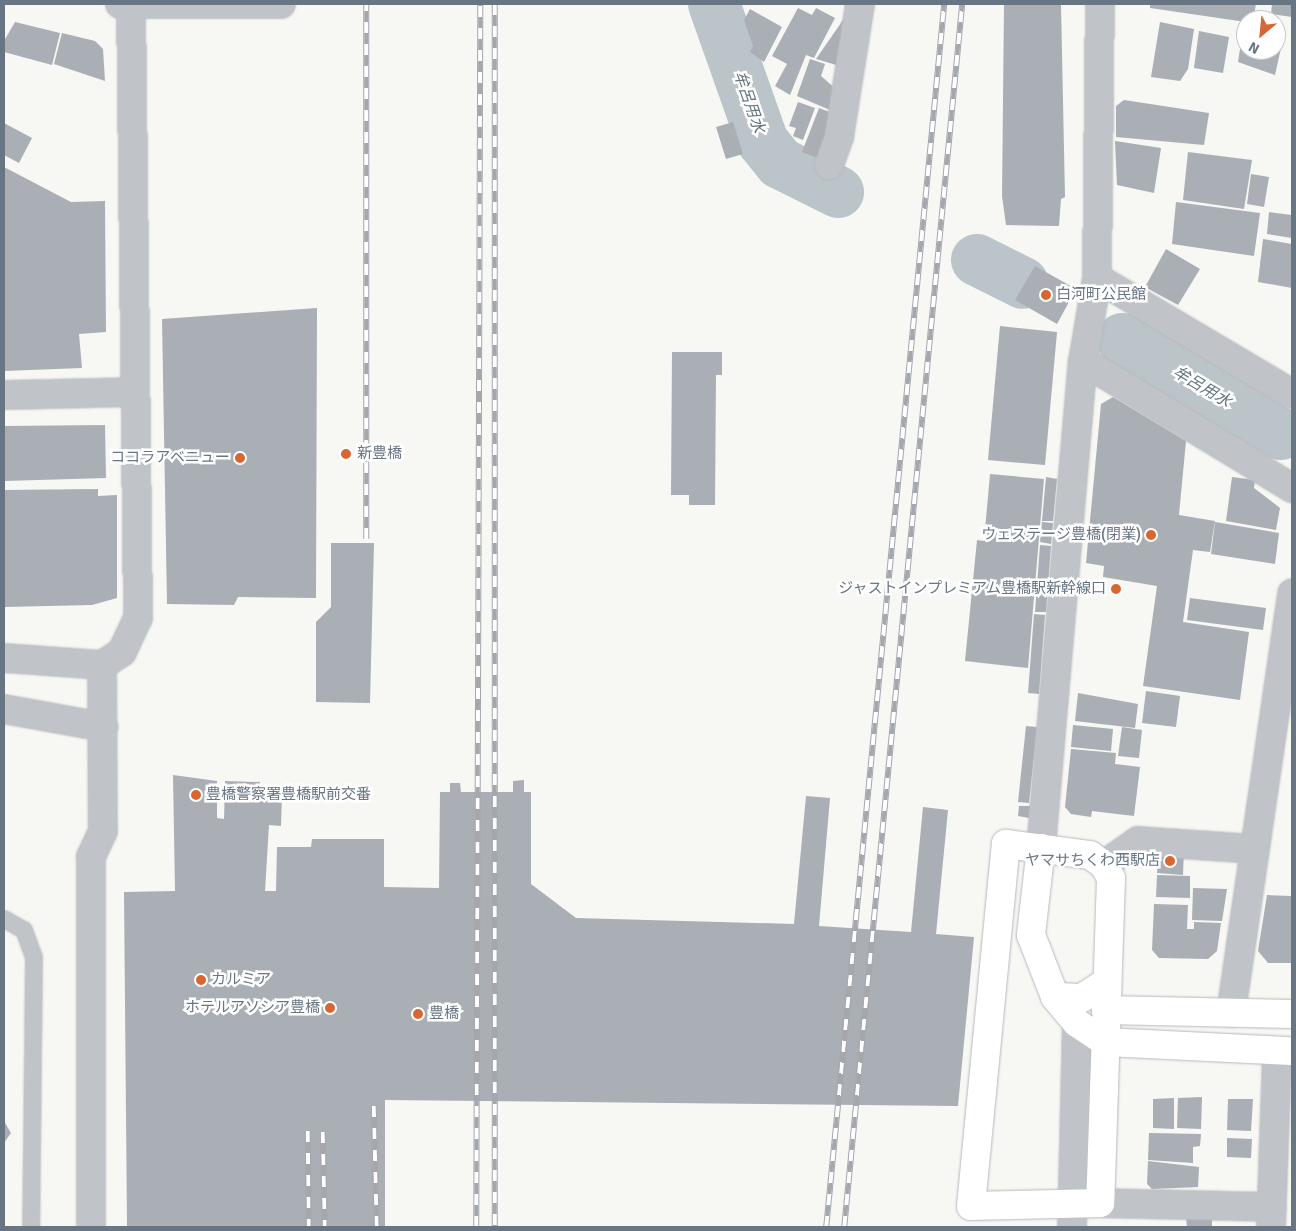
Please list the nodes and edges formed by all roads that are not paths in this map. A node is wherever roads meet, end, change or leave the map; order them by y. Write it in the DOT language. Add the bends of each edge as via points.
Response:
graph roads {
  1 [pos="281,4"];
  2 [pos="860,4"];
  3 [pos="1100,4"];
  4 [pos="127,5"];
  5 [pos="829,166"];
  6 [pos="1097,278"];
  7 [pos="1083,361"];
  8 [pos="135,392"];
  9 [pos="1292,394"];
  10 [pos="4,395"];
  11 [pos="1292,488"];
  12 [pos="1292,593"];
  13 [pos="4,658"];
  14 [pos="102,665"];
  15 [pos="4,709"];
  16 [pos="103,727"];
  17 [pos="1041,848"];
  18 [pos="1254,849"];
  19 [pos="1104,864"];
  20 [pos="4,919"];
  21 [pos="1105,983"];
  22 [pos="1054,997"];
  23 [pos="1106,1010"];
  24 [pos="1231,1013"];
  25 [pos="1292,1014"];
  26 [pos="1077,1023"];
  27 [pos="1105,1042"];
  28 [pos="1284,1051"];
  29 [pos="1100,1203"];
  30 [pos="1072,1216"];
  31 [pos="1271,1217"];
  32 [pos="31,1227"];
  33 [pos="91,1227"];
  1 -- 4 [label="street"];
  2 -- 5 [label="street" via="839,137"];
  3 -- 6 [label="street"];
  4 -- 8 [label="street"];
  6 -- 7 [label="street"];
  6 -- 9 [label="street"];
  7 -- 11 [label="street"];
  7 -- 17 [label="street"];
  8 -- 10 [label="street"];
  8 -- 14 [label="street" via="138,617 122,652"];
  12 -- 18 [label="street"];
  13 -- 14 [label="street"];
  14 -- 16 [label="street"];
  15 -- 16 [label="street"];
  16 -- 33 [label="street" via="103,831 91,857"];
  17 -- 19 [label="street" via="1090,855"];
  17 -- 22 [label="street" via="1031,935"];
  17 -- 30 [label="street" via="1006,844 971,1206"];
  18 -- 19 [label="street" via="1138,840"];
  18 -- 24 [label="street"];
  19 -- 21 [label="street" via="1111,878"];
  20 -- 32 [label="lane" via="24,930 34,957"];
  21 -- 22 [label="street" via="1082,998"];
  21 -- 23 [label="street"];
  22 -- 26 [label="street"];
  23 -- 24 [label="street"];
  23 -- 27 [label="street"];
  24 -- 25 [label="street"];
  26 -- 27 [label="street"];
  26 -- 30 [label="street"];
  27 -- 28 [label="street"];
  27 -- 29 [label="street"];
  28 -- 31 [label="street"];
  29 -- 30 [label="street"];
  29 -- 31 [label="street"];
}
